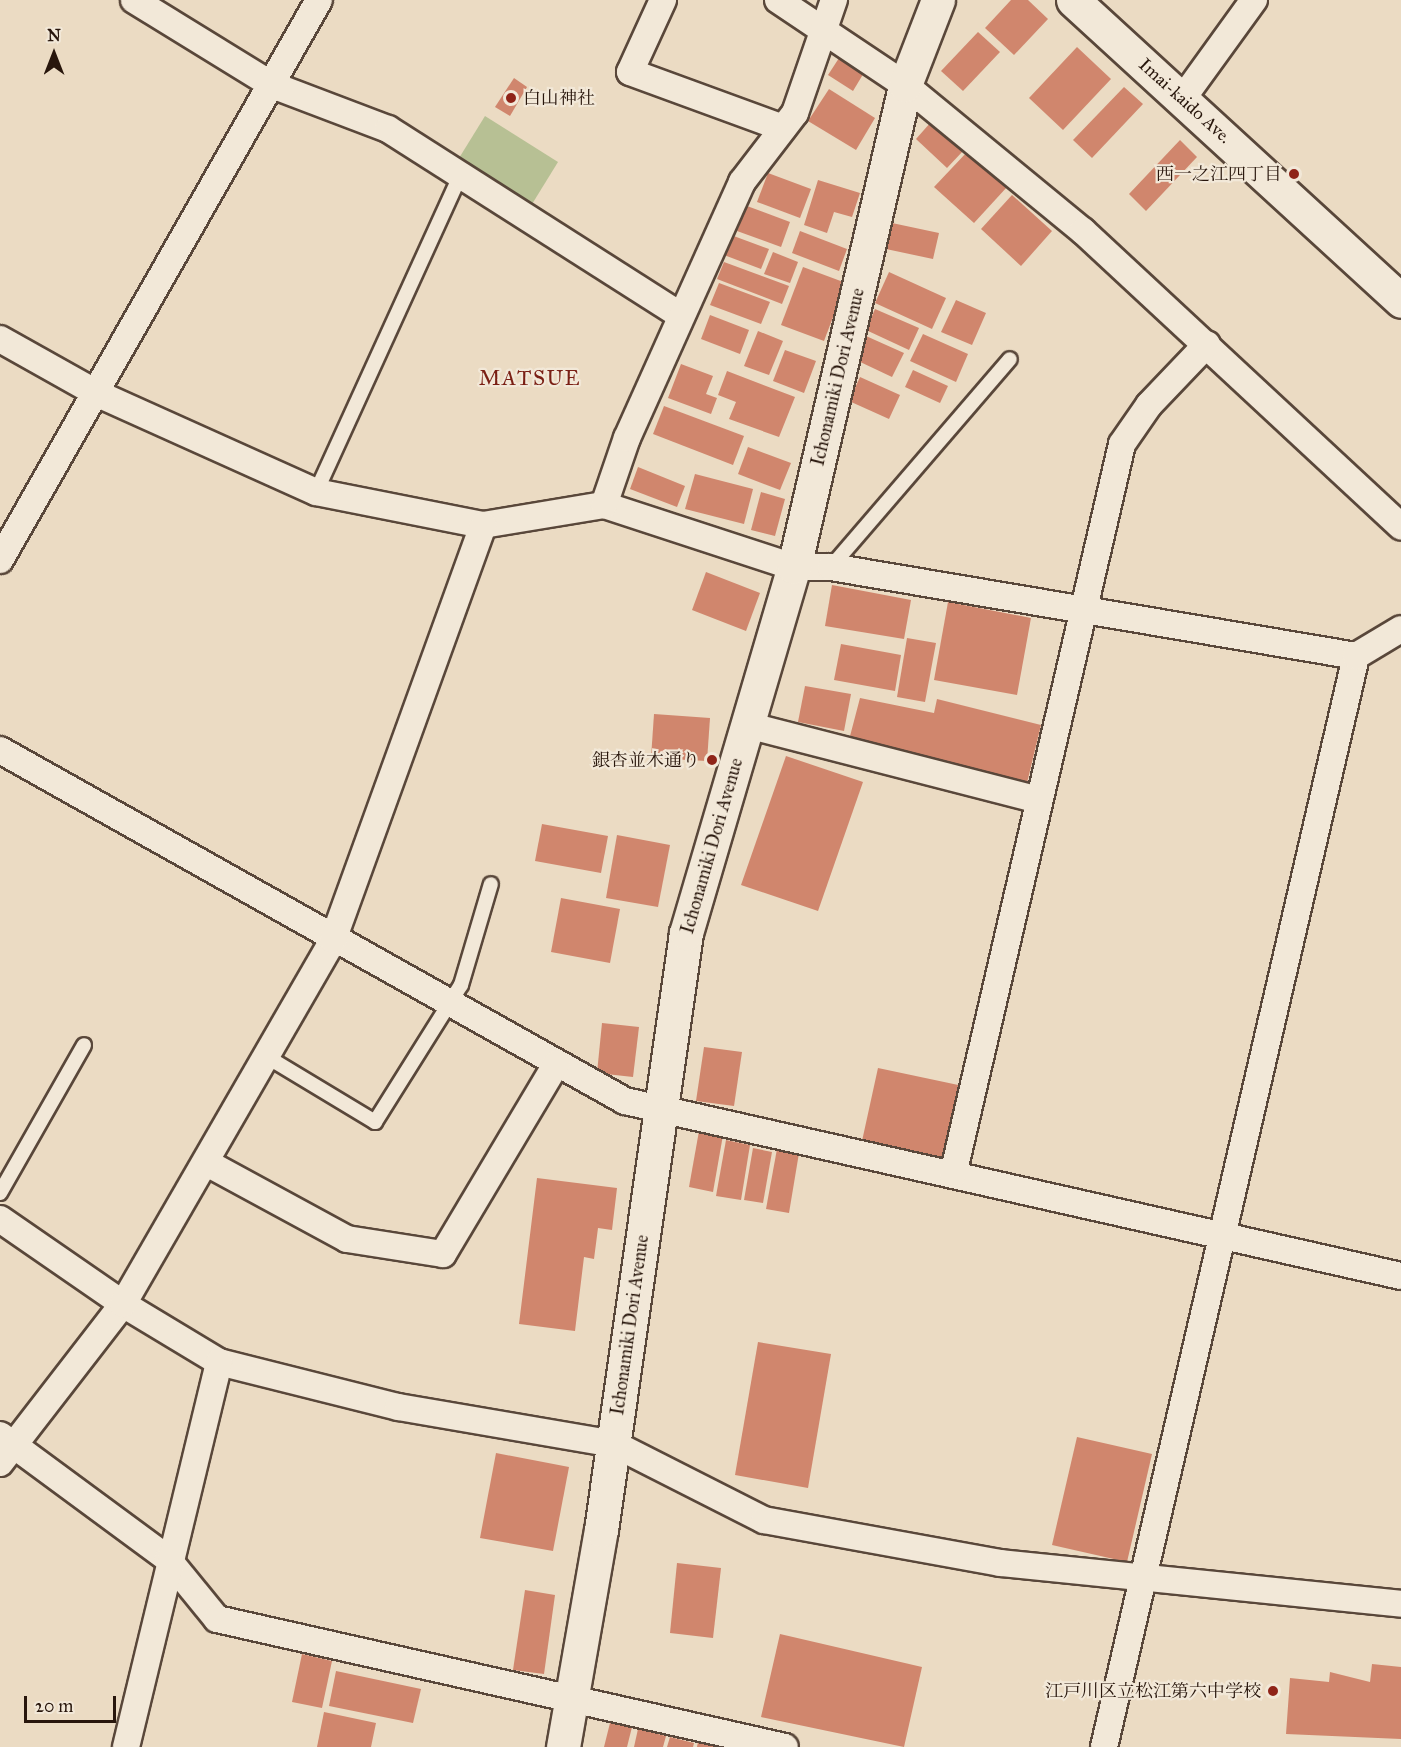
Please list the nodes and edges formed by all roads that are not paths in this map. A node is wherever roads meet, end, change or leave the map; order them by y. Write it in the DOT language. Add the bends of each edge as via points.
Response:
graph roads {
  1 [pos="134,0"];
  2 [pos="319,0"];
  3 [pos="663,0"];
  4 [pos="778,0"];
  5 [pos="834,0"];
  6 [pos="938,0"];
  7 [pos="1073,0"];
  8 [pos="1254,0"];
  9 [pos="824,30"];
  10 [pos="272,85"];
  11 [pos="904,85"];
  12 [pos="1183,98"];
  13 [pos="783,128"];
  14 [pos="460,176"];
  15 [pos="1401,301"];
  16 [pos="680,315"];
  17 [pos="0,339"];
  18 [pos="1207,344"];
  19 [pos="1010,359"];
  20 [pos="98,394"];
  21 [pos="316,492"];
  22 [pos="604,505"];
  23 [pos="483,525"];
  24 [pos="1401,526"];
  25 [pos="0,560"];
  26 [pos="794,567"];
  27 [pos="831,567"];
  28 [pos="1082,608"];
  29 [pos="1401,629"];
  30 [pos="1356,656"];
  31 [pos="747,725"];
  32 [pos="0,750"];
  33 [pos="1036,799"];
  34 [pos="491,884"];
  35 [pos="333,940"];
  36 [pos="447,1001"];
  37 [pos="84,1045"];
  38 [pos="268,1058"];
  39 [pos="557,1063"];
  40 [pos="661,1110"];
  41 [pos="207,1163"];
  42 [pos="953,1175"];
  43 [pos="0,1193"];
  44 [pos="0,1219"];
  45 [pos="1224,1237"];
  46 [pos="1401,1276"];
  47 [pos="123,1304"];
  48 [pos="219,1362"];
  49 [pos="614,1444"];
  50 [pos="4,1448"];
  51 [pos="168,1559"];
  52 [pos="1143,1581"];
  53 [pos="1401,1604"];
  54 [pos="574,1701"];
  55 [pos="733,1741"];
  56 [pos="126,1747"];
  57 [pos="563,1747"];
  58 [pos="784,1747"];
  59 [pos="1104,1747"];
  1 -- 10 [label="street"];
  2 -- 10 [label="street"];
  3 -- 13 [label="street" via="630,72"];
  4 -- 9 [label="street"];
  5 -- 9 [label="street"];
  6 -- 11 [label="street, Ichonamiki Dori Avenue"];
  7 -- 12 [label="street, Imai-kaido Ave."];
  8 -- 12 [label="street"];
  9 -- 11 [label="street"];
  9 -- 13 [label="street" via="795,113"];
  10 -- 14 [label="street" via="388,129"];
  10 -- 20 [label="street"];
  11 -- 18 [label="street" via="1083,231"];
  11 -- 26 [label="street, Ichonamiki Dori Avenue"];
  12 -- 15 [label="street, Imai-kaido Ave."];
  13 -- 16 [label="street" via="742,182"];
  14 -- 16 [label="street"];
  14 -- 21 [label="lane"];
  16 -- 22 [label="street"];
  17 -- 20 [label="street"];
  18 -- 24 [label="street"];
  18 -- 28 [label="street" via="1149,405 1122,444"];
  19 -- 27 [label="lane"];
  20 -- 21 [label="street"];
  20 -- 25 [label="street"];
  21 -- 23 [label="street"];
  22 -- 23 [label="street"];
  22 -- 26 [label="street"];
  23 -- 35 [label="street"];
  26 -- 27 [label="street"];
  26 -- 31 [label="street, Ichonamiki Dori Avenue"];
  27 -- 28 [label="street"];
  28 -- 30 [label="street"];
  28 -- 33 [label="street"];
  29 -- 30 [label="street"];
  30 -- 45 [label="street"];
  31 -- 33 [label="street"];
  31 -- 40 [label="street, Ichonamiki Dori Avenue" via="690,912"];
  32 -- 35 [label="street"];
  33 -- 42 [label="street"];
  34 -- 36 [label="lane" via="461,985"];
  35 -- 36 [label="street"];
  35 -- 38 [label="street"];
  36 -- 38 [label="lane" via="375,1122"];
  36 -- 39 [label="street"];
  37 -- 43 [label="lane"];
  38 -- 41 [label="street"];
  39 -- 40 [label="street" via="625,1101"];
  39 -- 41 [label="street" via="443,1254 347,1239"];
  40 -- 42 [label="street"];
  40 -- 49 [label="street, Ichonamiki Dori Avenue"];
  41 -- 47 [label="street"];
  42 -- 45 [label="street"];
  44 -- 47 [label="street"];
  45 -- 46 [label="street"];
  45 -- 52 [label="street"];
  47 -- 48 [label="street"];
  47 -- 50 [label="street"];
  48 -- 49 [label="street" via="398,1407"];
  48 -- 51 [label="street"];
  49 -- 52 [label="street" via="764,1520 1000,1563"];
  49 -- 54 [label="street, Ichonamiki Dori Avenue"];
  50 -- 51 [label="street"];
  51 -- 54 [label="street" via="218,1619"];
  51 -- 56 [label="street"];
  52 -- 53 [label="street"];
  52 -- 59 [label="street"];
  54 -- 55 [label="street"];
  54 -- 57 [label="street, Ichonamiki Dori Avenue"];
  55 -- 58 [label="street"];
}
